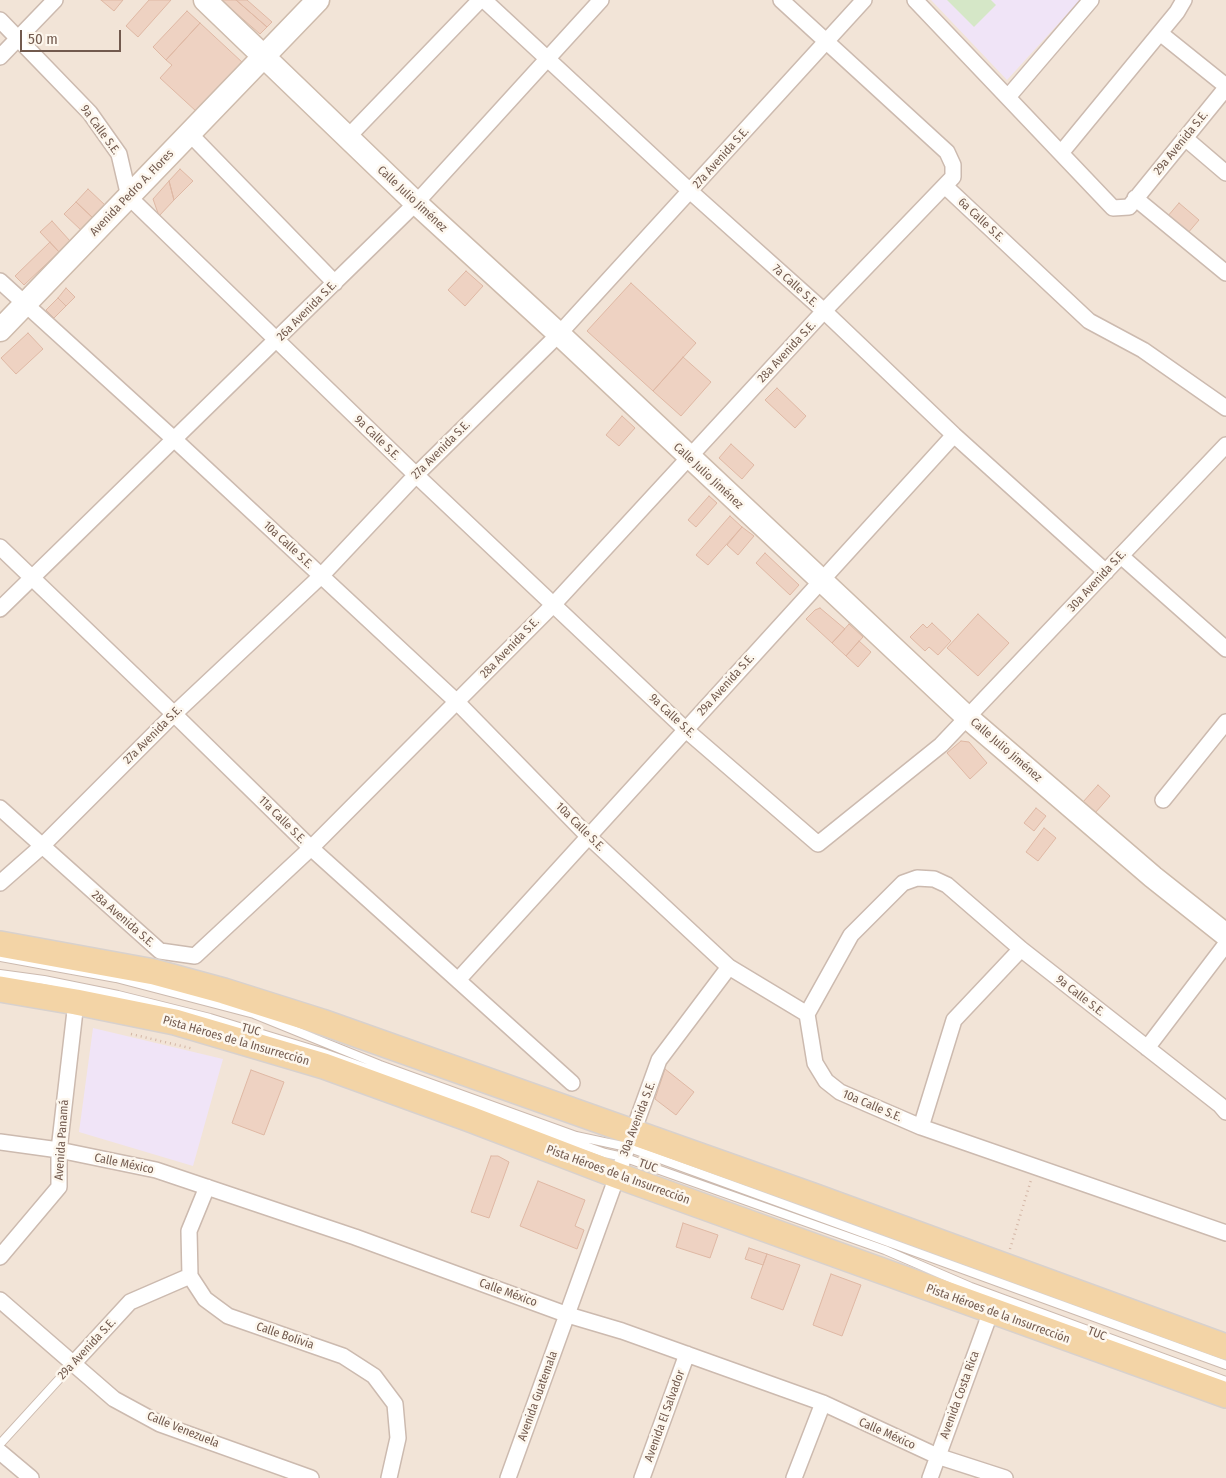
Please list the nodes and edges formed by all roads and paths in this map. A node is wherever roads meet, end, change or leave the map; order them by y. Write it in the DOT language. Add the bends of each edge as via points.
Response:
graph roads {
  1 [pos="55,0"];
  2 [pos="205,0"];
  3 [pos="318,0"];
  4 [pos="480,0"];
  5 [pos="484,0"];
  6 [pos="601,0"];
  7 [pos="781,0"];
  8 [pos="864,0"];
  9 [pos="915,0"];
  10 [pos="1091,0"];
  11 [pos="1184,0"];
  12 [pos="0,20"];
  13 [pos="1160,33"];
  14 [pos="18,38"];
  15 [pos="826,42"];
  16 [pos="263,55"];
  17 [pos="0,57"];
  18 [pos="548,58"];
  19 [pos="1226,87"];
  20 [pos="1008,97"];
  21 [pos="189,133"];
  22 [pos="347,138"];
  23 [pos="1185,138"];
  24 [pos="1060,153"];
  25 [pos="1226,173"];
  26 [pos="946,187"];
  27 [pos="691,192"];
  28 [pos="129,197"];
  29 [pos="1136,198"];
  30 [pos="416,203"];
  31 [pos="1226,273"];
  32 [pos="0,281"];
  33 [pos="335,283"];
  34 [pos="25,305"];
  35 [pos="824,312"];
  36 [pos="0,330"];
  37 [pos="559,334"];
  38 [pos="277,340"];
  39 [pos="1226,408"];
  40 [pos="954,436"];
  41 [pos="175,440"];
  42 [pos="1226,445"];
  43 [pos="689,458"];
  44 [pos="416,475"];
  45 [pos="0,548"];
  46 [pos="1121,556"];
  47 [pos="1106,572"];
  48 [pos="321,576"];
  49 [pos="31,578"];
  50 [pos="821,582"];
  51 [pos="553,604"];
  52 [pos="0,609"];
  53 [pos="1226,649"];
  54 [pos="457,702"];
  55 [pos="174,714"];
  56 [pos="968,718"];
  57 [pos="1226,722"];
  58 [pos="686,730"];
  59 [pos="1163,800"];
  60 [pos="0,808"];
  61 [pos="588,836"];
  62 [pos="818,844"];
  63 [pos="42,847"];
  64 [pos="311,848"];
  65 [pos="0,883"];
  66 [pos="1226,935"];
  67 [pos="0,944"];
  68 [pos="1226,944"];
  69 [pos="1021,950"];
  70 [pos="0,957"];
  71 [pos="729,968"];
  72 [pos="0,974"];
  73 [pos="458,980"];
  74 [pos="0,989"];
  75 [pos="76,1002"];
  76 [pos="807,1014"];
  77 [pos="1147,1048"];
  78 [pos="572,1083"];
  79 [pos="1226,1112"];
  80 [pos="921,1127"];
  81 [pos="0,1142"];
  82 [pos="59,1150"];
  83 [pos="625,1153"];
  84 [pos="1036,1167"];
  85 [pos="207,1187"];
  86 [pos="1226,1233"];
  87 [pos="1009,1252"];
  88 [pos="0,1257"];
  89 [pos="190,1276"];
  90 [pos="0,1300"];
  91 [pos="991,1311"];
  92 [pos="568,1315"];
  93 [pos="1226,1347"];
  94 [pos="688,1354"];
  95 [pos="72,1365"];
  96 [pos="1226,1365"];
  97 [pos="1226,1381"];
  98 [pos="1226,1395"];
  99 [pos="823,1403"];
  100 [pos="0,1444"];
  101 [pos="0,1452"];
  102 [pos="937,1456"];
  103 [pos="31,1478"];
  104 [pos="311,1478"];
  105 [pos="389,1478"];
  106 [pos="508,1478"];
  107 [pos="642,1478"];
  108 [pos="794,1478"];
  109 [pos="930,1478"];
  110 [pos="1005,1478"];
  1 -- 14 [label="street"];
  2 -- 16 [label="main road, Calle Julio Jiménez"];
  3 -- 16 [label="main road, Avenida Pedro A. Flores"];
  4 -- 22 [label="street"];
  5 -- 18 [label="street, 7a Calle S.E."];
  6 -- 18 [label="street, 26a Avenida S.E."];
  7 -- 15 [label="street"];
  8 -- 15 [label="street, 27a Avenida S.E."];
  9 -- 20 [label="street"];
  10 -- 20 [label="street"];
  11 -- 13 [label="street"];
  12 -- 14 [label="street, 9a Calle S.E."];
  13 -- 19 [label="street"];
  13 -- 24 [label="street"];
  14 -- 17 [label="street"];
  14 -- 28 [label="street, 9a Calle S.E." via="90,113 119,154"];
  15 -- 26 [label="street" via="947,152 953,165 952,177"];
  15 -- 27 [label="street, 27a Avenida S.E."];
  16 -- 21 [label="main road, Avenida Pedro A. Flores"];
  16 -- 22 [label="main road, Calle Julio Jiménez"];
  18 -- 27 [label="street, 7a Calle S.E."];
  18 -- 30 [label="street, 26a Avenida S.E."];
  19 -- 23 [label="street, 29a Avenida S.E."];
  20 -- 24 [label="street"];
  21 -- 28 [label="main road, Avenida Pedro A. Flores"];
  21 -- 33 [label="street"];
  22 -- 30 [label="main road, Calle Julio Jiménez"];
  23 -- 25 [label="street"];
  23 -- 29 [label="street, 29a Avenida S.E."];
  24 -- 29 [label="street" via="1113,208 1129,207"];
  26 -- 35 [label="street, 28a Avenida S.E."];
  26 -- 39 [label="street, 6a Calle S.E." via="1089,321 1143,350"];
  27 -- 35 [label="street, 7a Calle S.E."];
  27 -- 37 [label="street, 27a Avenida S.E."];
  28 -- 34 [label="main road, Avenida Pedro A. Flores"];
  28 -- 38 [label="street, 9a Calle S.E."];
  29 -- 31 [label="street"];
  30 -- 33 [label="street, 26a Avenida S.E."];
  30 -- 37 [label="main road, Calle Julio Jiménez"];
  32 -- 34 [label="street, 10a Calle S.E."];
  33 -- 38 [label="street, 26a Avenida S.E."];
  34 -- 36 [label="main road, Avenida Pedro A. Flores"];
  34 -- 41 [label="street, 10a Calle S.E."];
  35 -- 40 [label="street, 7a Calle S.E."];
  35 -- 43 [label="street, 28a Avenida S.E."];
  37 -- 43 [label="main road, Calle Julio Jiménez"];
  37 -- 44 [label="street, 27a Avenida S.E."];
  38 -- 41 [label="street, 26a Avenida S.E."];
  38 -- 44 [label="street, 9a Calle S.E."];
  40 -- 47 [label="street, 7a Calle S.E."];
  40 -- 50 [label="street, 29a Avenida S.E."];
  41 -- 48 [label="street, 10a Calle S.E."];
  41 -- 49 [label="street, 26a Avenida S.E."];
  42 -- 46 [label="street, 30a Avenida S.E."];
  43 -- 50 [label="main road, Calle Julio Jiménez"];
  43 -- 51 [label="street, 28a Avenida S.E."];
  44 -- 48 [label="street, 27a Avenida S.E."];
  44 -- 51 [label="street, 9a Calle S.E."];
  45 -- 49 [label="street, 11a Calle S.E."];
  46 -- 47 [label="street, 30a Avenida S.E."];
  46 -- 53 [label="street"];
  47 -- 56 [label="street, 30a Avenida S.E."];
  48 -- 54 [label="street, 10a Calle S.E."];
  48 -- 55 [label="street, 27a Avenida S.E."];
  49 -- 52 [label="street, 26a Avenida S.E."];
  49 -- 55 [label="street, 11a Calle S.E."];
  50 -- 56 [label="main road, Calle Julio Jiménez"];
  50 -- 58 [label="street, 29a Avenida S.E."];
  51 -- 54 [label="street, 28a Avenida S.E."];
  51 -- 58 [label="street, 9a Calle S.E."];
  54 -- 61 [label="street, 10a Calle S.E."];
  54 -- 64 [label="street, 28a Avenida S.E."];
  55 -- 63 [label="street, 27a Avenida S.E."];
  55 -- 64 [label="street, 11a Calle S.E."];
  56 -- 62 [label="street, 30a Avenida S.E." via="941,745"];
  56 -- 66 [label="main road, Calle Julio Jiménez" via="1153,877"];
  57 -- 59 [label="street"];
  58 -- 61 [label="street, 29a Avenida S.E."];
  58 -- 62 [label="street, 9a Calle S.E."];
  60 -- 63 [label="street, 28a Avenida S.E."];
  61 -- 71 [label="street, 10a Calle S.E."];
  61 -- 73 [label="street, 29a Avenida S.E."];
  63 -- 64 [label="street, 28a Avenida S.E." via="160,950 185,956 195,956"];
  63 -- 65 [label="street, 27a Avenida S.E."];
  64 -- 73 [label="street, 11a Calle S.E."];
  67 -- 83 [label="main road, Pista Héroes de la Insurrección" via="154,972 322,1022"];
  68 -- 77 [label="street"];
  69 -- 76 [label="street, 9a Calle S.E." via="947,885 934,879 917,878 903,883 851,935"];
  69 -- 77 [label="street, 9a Calle S.E."];
  69 -- 80 [label="street" via="954,1020"];
  70 -- 83 [label="lane, TUC" via="116,978 254,1014 380,1065"];
  71 -- 76 [label="street, 10a Calle S.E."];
  71 -- 83 [label="street, 30a Avenida S.E." via="660,1060"];
  72 -- 83 [label="lane, TUC" via="118,995 273,1036 605,1153"];
  73 -- 78 [label="street, 11a Calle S.E."];
  74 -- 75 [label="main road, Pista Héroes de la Insurrección"];
  75 -- 82 [label="street, Avenida Panamá"];
  75 -- 83 [label="main road, Pista Héroes de la Insurrección" via="175,1022 324,1066 470,1119"];
  76 -- 80 [label="street, 10a Calle S.E." via="814,1063 826,1080 840,1092"];
  77 -- 79 [label="street, 9a Calle S.E."];
  80 -- 84 [label="street, 10a Calle S.E."];
  81 -- 82 [label="street, Calle México"];
  82 -- 85 [label="street, Calle México" via="156,1170"];
  82 -- 88 [label="street, Avenida Panamá" via="59,1187"];
  83 -- 91 [label="main road, Pista Héroes de la Insurrección"];
  83 -- 92 [label="street, 30a Avenida S.E."];
  83 -- 93 [label="main road, Pista Héroes de la Insurrección" via="822,1200"];
  83 -- 96 [label="lane, TUC"];
  83 -- 97 [label="lane, TUC" via="885,1250 971,1287"];
  84 -- 86 [label="street, 10a Calle S.E."];
  84 -- 87 [label="path"];
  85 -- 89 [label="street" via="189,1231"];
  85 -- 92 [label="street, Calle México" via="356,1237"];
  89 -- 95 [label="street, 29a Avenida S.E." via="130,1302"];
  89 -- 105 [label="street, Calle Bolivia" via="205,1299 228,1316 342,1356 374,1376 394,1404 398,1438"];
  90 -- 95 [label="street, Calle Venezuela"];
  91 -- 98 [label="main road, Pista Héroes de la Insurrección"];
  91 -- 102 [label="street, Avenida Costa Rica"];
  92 -- 94 [label="street, Calle México"];
  92 -- 106 [label="street, Avenida Guatemala"];
  94 -- 99 [label="street, Calle México"];
  94 -- 107 [label="street, Avenida El Salvador"];
  95 -- 100 [label="lane, 29a Avenida S.E."];
  95 -- 104 [label="street, Calle Venezuela" via="114,1399 160,1424"];
  99 -- 102 [label="street, Calle México"];
  99 -- 108 [label="street"];
  101 -- 103 [label="street"];
  102 -- 109 [label="street, Avenida Costa Rica"];
  102 -- 110 [label="street, Calle México"];
}
